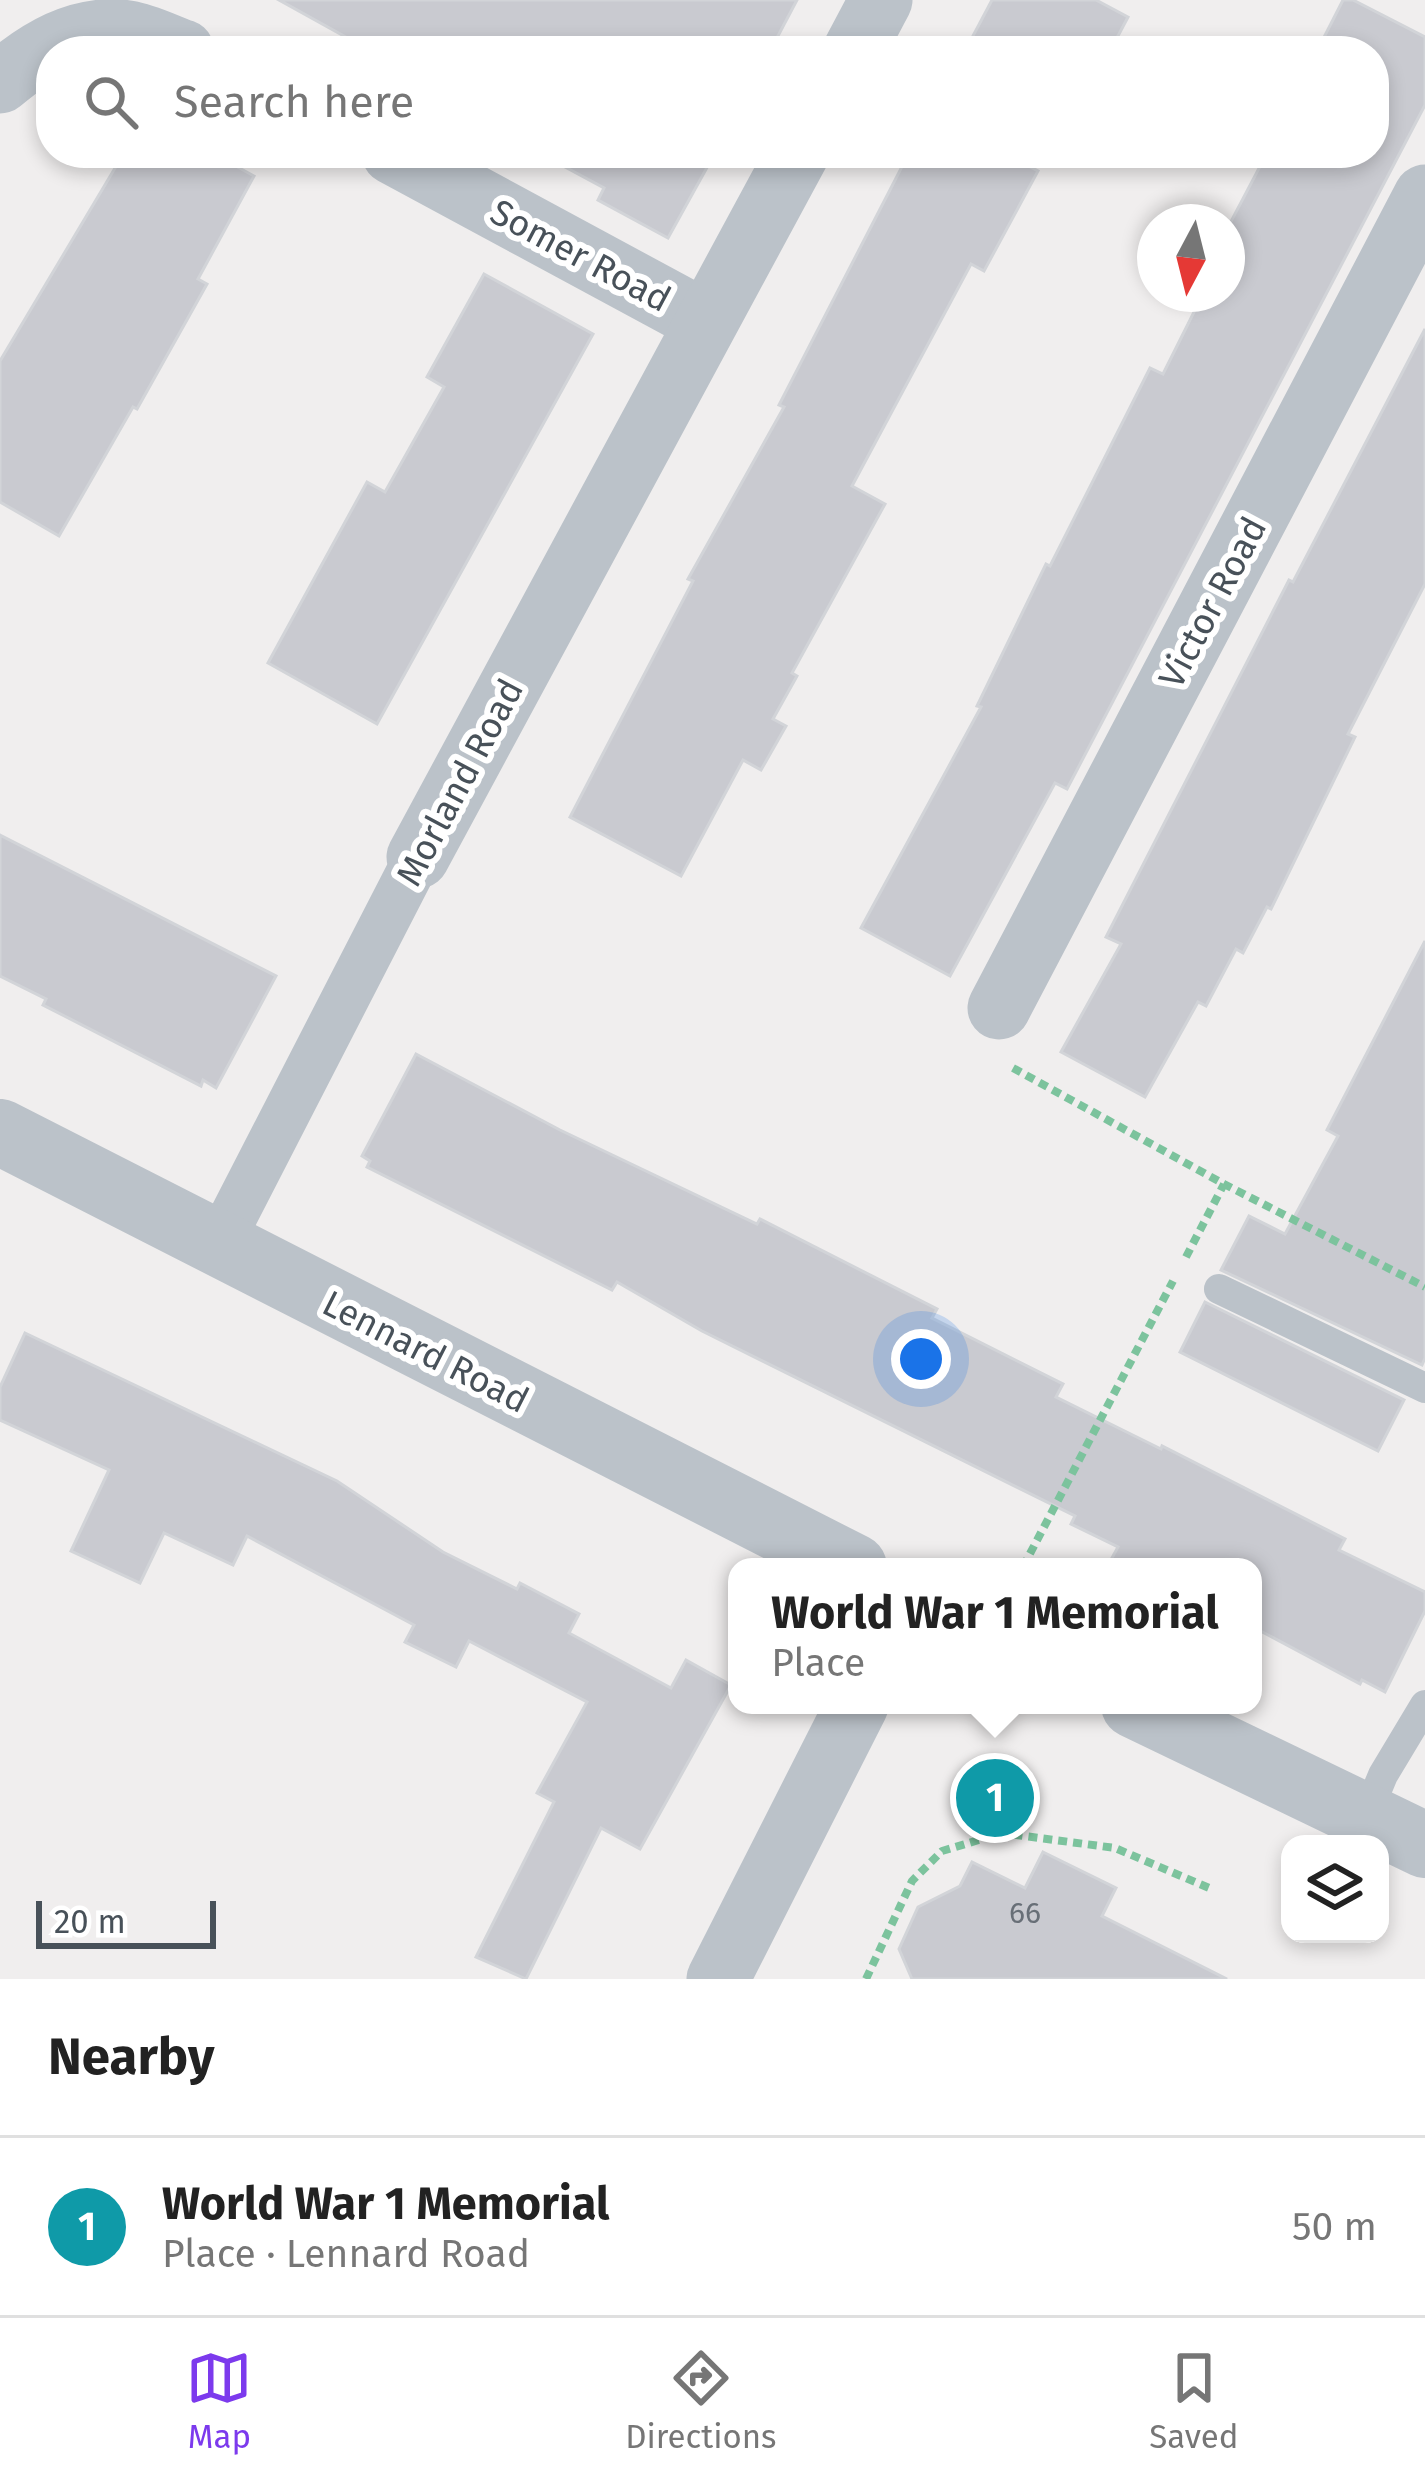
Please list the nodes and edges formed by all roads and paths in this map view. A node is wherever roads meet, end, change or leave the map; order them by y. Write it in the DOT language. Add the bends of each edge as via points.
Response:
graph roads {
  1 [pos="881,0"];
  2 [pos="96,36"];
  3 [pos="140,36"];
  4 [pos="862,36"];
  5 [pos="421,168"];
  6 [pos="790,168"];
  7 [pos="1425,196"];
  8 [pos="706,322"];
  9 [pos="418,857"];
  10 [pos="999,1008"];
  11 [pos="0,1132"];
  12 [pos="1224,1184"];
  13 [pos="218,1246"];
  14 [pos="1220,1288"];
  15 [pos="1425,1288"];
  16 [pos="1425,1388"];
  17 [pos="836,1558"];
  18 [pos="1028,1558"];
  19 [pos="1425,1705"];
  20 [pos="852,1714"];
  21 [pos="1153,1714"];
  22 [pos="1366,1816"];
  23 [pos="1425,1845"];
  24 [pos="1214,1890"];
  25 [pos="718,1979"];
  26 [pos="866,1979"];
  1 -- 4 [label="street"];
  2 -- 3 [label="street"];
  5 -- 8 [label="street, Somer Road"];
  6 -- 8 [label="street, Morland Road"];
  7 -- 10 [label="street, Victor Road"];
  8 -- 9 [label="street, Morland Road"];
  9 -- 13 [label="street, Morland Road"];
  10 -- 12 [label="path" via="982,1051"];
  11 -- 13 [label="street, Lennard Road"];
  12 -- 15 [label="path"];
  12 -- 18 [label="path"];
  13 -- 17 [label="street, Lennard Road"];
  14 -- 16 [label="lane"];
  19 -- 22 [label="lane"];
  20 -- 25 [label="street"];
  21 -- 22 [label="street"];
  22 -- 23 [label="street"];
  24 -- 26 [label="path" via="1115,1848 1002,1833 942,1851 912,1882"];
}
